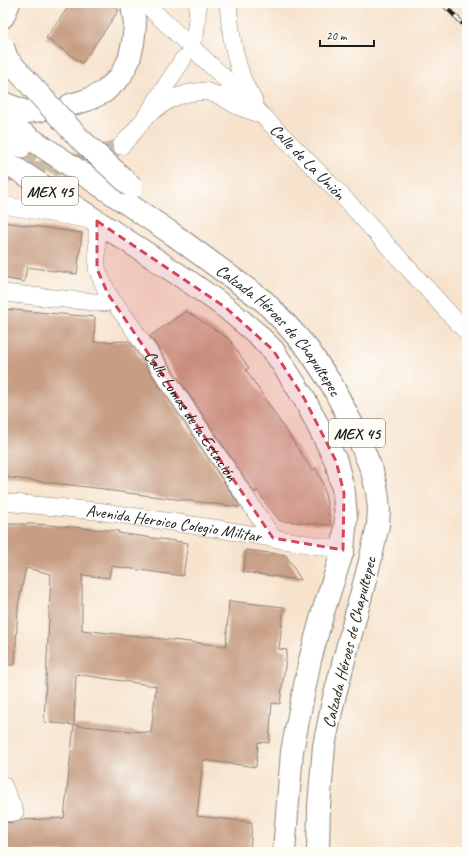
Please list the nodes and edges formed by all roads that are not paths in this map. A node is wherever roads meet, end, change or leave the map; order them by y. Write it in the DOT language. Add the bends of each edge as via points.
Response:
graph roads {
  1 [pos="9,3"];
  2 [pos="132,3"];
  3 [pos="146,3"];
  4 [pos="198,3"];
  5 [pos="228,3"];
  6 [pos="3,18"];
  7 [pos="195,36"];
  8 [pos="3,47"];
  9 [pos="183,59"];
  10 [pos="3,103"];
  11 [pos="70,105"];
  12 [pos="41,110"];
  13 [pos="148,114"];
  14 [pos="262,115"];
  15 [pos="3,120"];
  16 [pos="3,138"];
  17 [pos="121,146"];
  18 [pos="22,150"];
  19 [pos="3,160"];
  20 [pos="3,205"];
  21 [pos="97,221"];
  22 [pos="208,260"];
  23 [pos="3,293"];
  24 [pos="108,294"];
  25 [pos="467,332"];
  26 [pos="3,502"];
  27 [pos="273,538"];
  28 [pos="343,550"];
  29 [pos="3,785"];
  30 [pos="9,813"];
  31 [pos="284,852"];
  32 [pos="318,852"];
  1 -- 6 [label="main road"];
  2 -- 11 [label="main road" via="135,25 133,43 129,60 120,77 104,92"];
  3 -- 14 [label="street"];
  4 -- 7 [label="street"];
  5 -- 14 [label="street" via="235,51 245,85"];
  8 -- 22 [label="main road, bridge" via="7,59 78,137"];
  9 -- 13 [label="street"];
  10 -- 12 [label="main road" via="26,112"];
  13 -- 14 [label="street, Calle de La Unión" via="176,97 205,91"];
  13 -- 17 [label="street, Calle de La Unión"];
  14 -- 25 [label="street, Calle de La Unión" via="348,202"];
  15 -- 22 [label="main road, Calzada Héroes de Chapultepec / MEX 45"];
  16 -- 18 [label="street"];
  19 -- 21 [label="main road, MEX 45"];
  20 -- 21 [label="street"];
  21 -- 24 [label="street, Calle Lomas de la Estación" via="97,269"];
  21 -- 28 [label="main road, Calzada Héroes de Chapultepec / MEX 45" via="225,307 273,350 304,398 336,460 344,493 346,518"];
  22 -- 32 [label="main road, Calzada Héroes de Chapultepec / MEX 45" via="265,302 308,349 332,385 357,434 377,491 378,525 324,746"];
  23 -- 24 [label="street" via="104,304"];
  24 -- 27 [label="street, Calle Lomas de la Estación"];
  26 -- 27 [label="street, Avenida Heroico Colegio Militar" via="96,510"];
  27 -- 28 [label="street, Avenida Heroico Colegio Militar"];
  28 -- 31 [label="main road, Calzada Héroes de Chapultepec / MEX 45" via="310,660 292,751"];
  29 -- 30 [label="street"];
}
